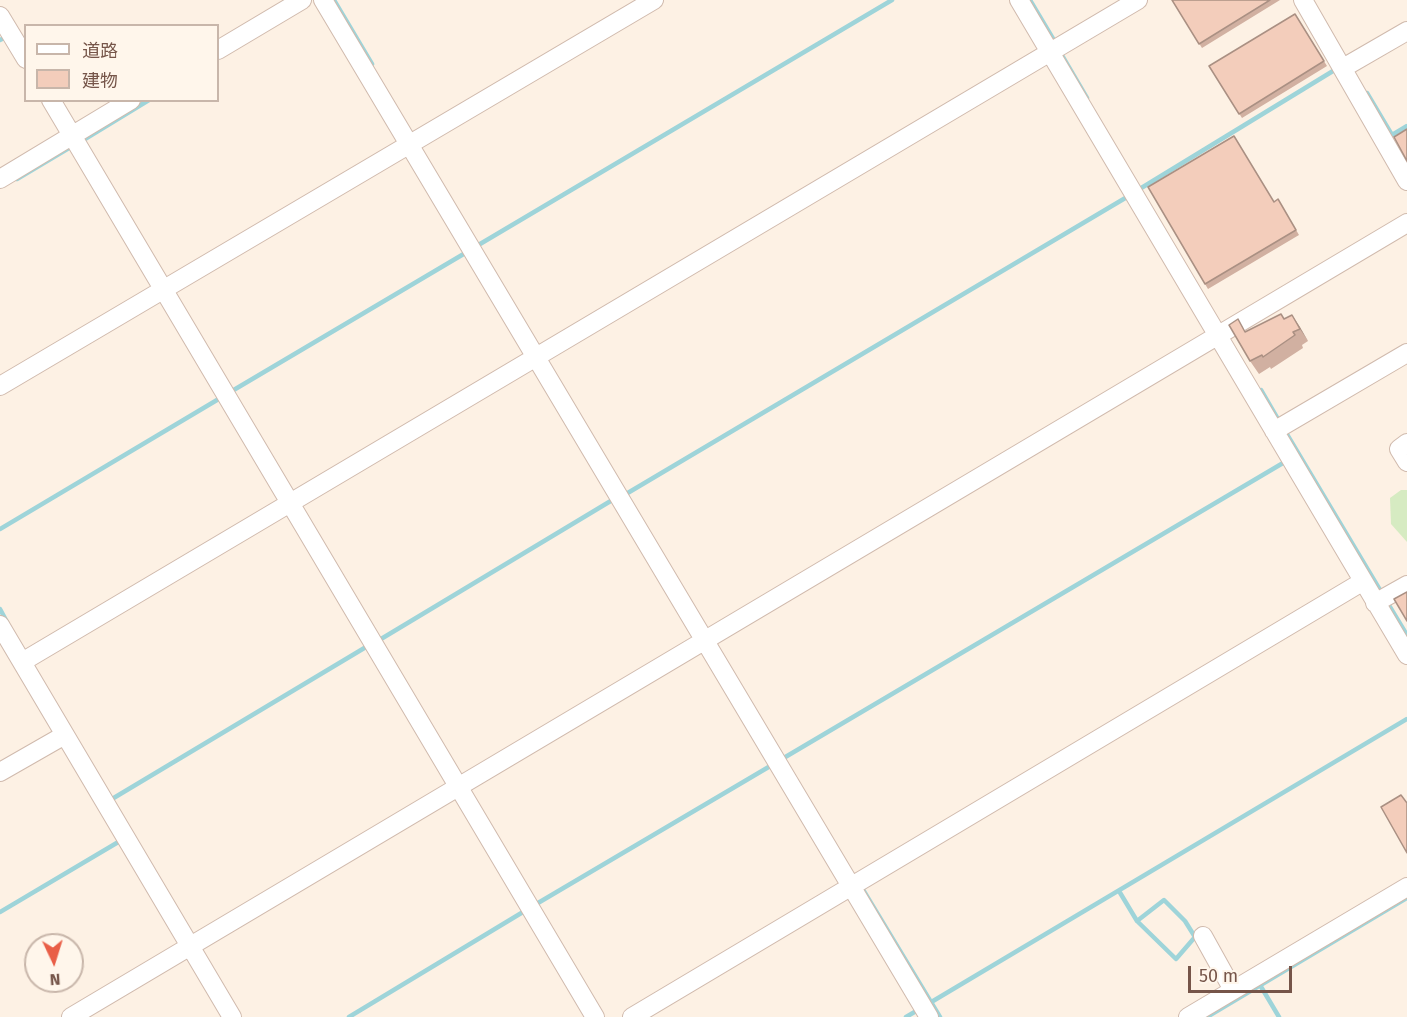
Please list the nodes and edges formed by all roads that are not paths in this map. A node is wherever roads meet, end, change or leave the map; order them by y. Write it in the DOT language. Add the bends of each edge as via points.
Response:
graph roads {
  1 [pos="302,0"];
  2 [pos="323,0"];
  3 [pos="654,0"];
  4 [pos="1019,0"];
  5 [pos="1138,0"];
  6 [pos="1303,0"];
  7 [pos="0,16"];
  8 [pos="1407,31"];
  9 [pos="219,49"];
  10 [pos="1050,53"];
  11 [pos="24,56"];
  12 [pos="1343,68"];
  13 [pos="52,102"];
  14 [pos="128,102"];
  15 [pos="72,136"];
  16 [pos="407,145"];
  17 [pos="0,178"];
  18 [pos="1407,182"];
  19 [pos="1407,223"];
  20 [pos="164,289"];
  21 [pos="1217,335"];
  22 [pos="1407,352"];
  23 [pos="536,358"];
  24 [pos="0,386"];
  25 [pos="1274,431"];
  26 [pos="1407,443"];
  27 [pos="1407,462"];
  28 [pos="291,503"];
  29 [pos="1362,582"];
  30 [pos="1407,585"];
  31 [pos="1375,603"];
  32 [pos="0,625"];
  33 [pos="704,641"];
  34 [pos="1407,655"];
  35 [pos="22,662"];
  36 [pos="63,736"];
  37 [pos="0,772"];
  38 [pos="458,787"];
  39 [pos="851,886"];
  40 [pos="1407,887"];
  41 [pos="1203,936"];
  42 [pos="190,946"];
  43 [pos="1233,990"];
  44 [pos="71,1017"];
  45 [pos="232,1017"];
  46 [pos="595,1017"];
  47 [pos="632,1017"];
  48 [pos="929,1017"];
  49 [pos="1188,1017"];
  1 -- 9 [label="street"];
  2 -- 16 [label="street"];
  3 -- 16 [label="street"];
  4 -- 10 [label="street"];
  5 -- 10 [label="street"];
  6 -- 12 [label="street"];
  7 -- 11 [label="street"];
  8 -- 12 [label="street"];
  10 -- 21 [label="street"];
  10 -- 23 [label="street"];
  12 -- 18 [label="street"];
  13 -- 15 [label="street"];
  14 -- 15 [label="street"];
  15 -- 17 [label="street"];
  15 -- 20 [label="street"];
  16 -- 20 [label="street"];
  16 -- 23 [label="street"];
  19 -- 21 [label="street"];
  20 -- 24 [label="street"];
  20 -- 28 [label="street"];
  21 -- 25 [label="street"];
  21 -- 33 [label="street"];
  22 -- 25 [label="street"];
  23 -- 28 [label="street"];
  23 -- 33 [label="street"];
  25 -- 29 [label="street"];
  26 -- 27 [label="street" via="1399,450"];
  28 -- 35 [label="street"];
  28 -- 38 [label="street"];
  29 -- 31 [label="street"];
  29 -- 39 [label="street"];
  30 -- 31 [label="street"];
  31 -- 34 [label="street"];
  32 -- 35 [label="street"];
  33 -- 38 [label="street"];
  33 -- 39 [label="street"];
  35 -- 36 [label="street"];
  36 -- 37 [label="street"];
  36 -- 42 [label="street"];
  38 -- 42 [label="street"];
  38 -- 46 [label="street"];
  39 -- 47 [label="street"];
  39 -- 48 [label="street"];
  40 -- 43 [label="street"];
  41 -- 43 [label="street"];
  42 -- 44 [label="street"];
  42 -- 45 [label="street"];
  43 -- 49 [label="street"];
}
